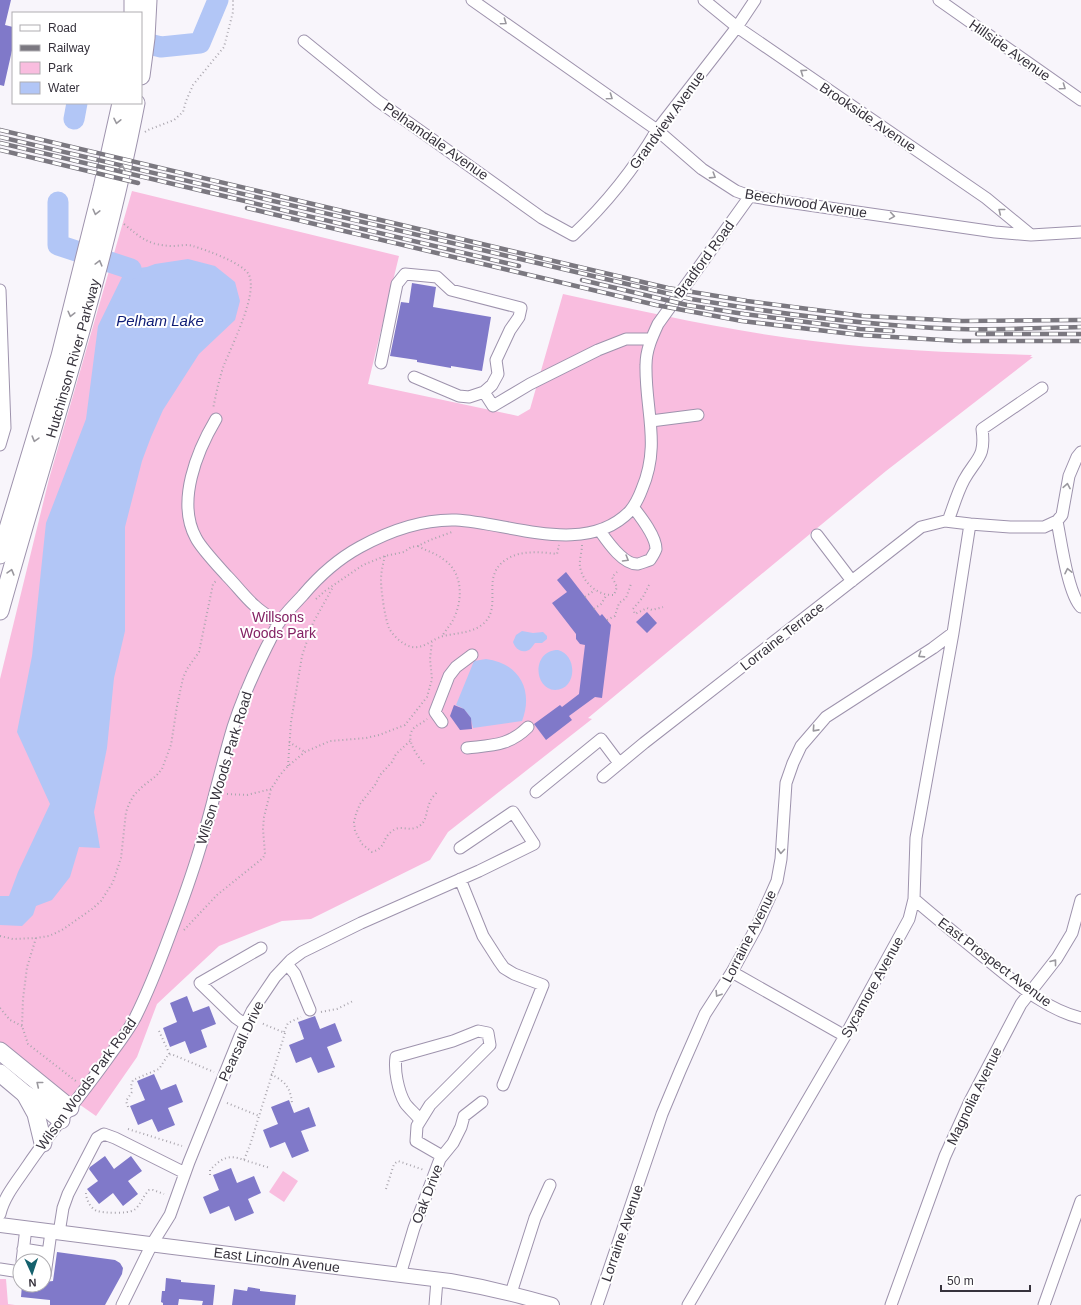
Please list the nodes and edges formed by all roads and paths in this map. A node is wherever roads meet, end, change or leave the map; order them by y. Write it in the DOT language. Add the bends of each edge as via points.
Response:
graph roads {
  1 [pos="233,0"];
  2 [pos="472,0"];
  3 [pos="704,0"];
  4 [pos="755,0"];
  5 [pos="939,0"];
  6 [pos="737,27"];
  7 [pos="304,41"];
  8 [pos="1081,100"];
  9 [pos="121,104"];
  10 [pos="136,104"];
  11 [pos="657,130"];
  12 [pos="141,136"];
  13 [pos="750,196"];
  14 [pos="123,220"];
  15 [pos="1081,232"];
  16 [pos="573,235"];
  17 [pos="1031,235"];
  18 [pos="98,239"];
  19 [pos="87,280"];
  20 [pos="0,290"];
  21 [pos="658,324"];
  22 [pos="650,339"];
  23 [pos="381,363"];
  24 [pos="414,377"];
  25 [pos="1042,388"];
  26 [pos="484,392"];
  27 [pos="698,415"];
  28 [pos="216,419"];
  29 [pos="651,421"];
  30 [pos="0,445"];
  31 [pos="1081,452"];
  32 [pos="633,507"];
  33 [pos="948,521"];
  34 [pos="1057,522"];
  35 [pos="970,524"];
  36 [pos="600,531"];
  37 [pos="454,532"];
  38 [pos="817,535"];
  39 [pos="559,544"];
  40 [pos="582,545"];
  41 [pos="418,546"];
  42 [pos="0,555"];
  43 [pos="385,556"];
  44 [pos="617,572"];
  45 [pos="225,573"];
  46 [pos="852,581"];
  47 [pos="631,584"];
  48 [pos="334,586"];
  49 [pos="649,586"];
  50 [pos="595,590"];
  51 [pos="606,596"];
  52 [pos="585,597"];
  53 [pos="314,601"];
  54 [pos="663,607"];
  55 [pos="1081,607"];
  56 [pos="594,609"];
  57 [pos="0,611"];
  58 [pos="607,620"];
  59 [pos="279,623"];
  60 [pos="953,633"];
  61 [pos="442,637"];
  62 [pos="432,642"];
  63 [pos="472,655"];
  64 [pos="427,719"];
  65 [pos="442,722"];
  66 [pos="528,727"];
  67 [pos="410,741"];
  68 [pos="289,742"];
  69 [pos="467,748"];
  70 [pos="305,752"];
  71 [pos="620,763"];
  72 [pos="424,764"];
  73 [pos="288,766"];
  74 [pos="603,776"];
  75 [pos="271,789"];
  76 [pos="437,792"];
  77 [pos="536,792"];
  78 [pos="214,793"];
  79 [pos="460,848"];
  80 [pos="460,879"];
  81 [pos="914,899"];
  82 [pos="1081,900"];
  83 [pos="170,932"];
  84 [pos="0,936"];
  85 [pos="36,938"];
  86 [pos="261,948"];
  87 [pos="287,964"];
  88 [pos="732,972"];
  89 [pos="1029,992"];
  90 [pos="0,1008"];
  91 [pos="310,1010"];
  92 [pos="1081,1018"];
  93 [pos="261,1023"];
  94 [pos="246,1025"];
  95 [pos="22,1026"];
  96 [pos="159,1032"];
  97 [pos="845,1036"];
  98 [pos="0,1051"];
  99 [pos="170,1055"];
  100 [pos="214,1072"];
  101 [pos="0,1073"];
  102 [pos="271,1074"];
  103 [pos="503,1085"];
  104 [pos="85,1089"];
  105 [pos="26,1094"];
  106 [pos="482,1102"];
  107 [pos="227,1103"];
  108 [pos="292,1103"];
  109 [pos="128,1107"];
  110 [pos="65,1114"];
  111 [pos="259,1116"];
  112 [pos="420,1120"];
  113 [pos="128,1129"];
  114 [pos="43,1143"];
  115 [pos="182,1146"];
  116 [pos="442,1156"];
  117 [pos="244,1160"];
  118 [pos="270,1168"];
  119 [pos="185,1173"];
  120 [pos="434,1174"];
  121 [pos="210,1175"];
  122 [pos="550,1185"];
  123 [pos="386,1189"];
  124 [pos="86,1193"];
  125 [pos="164,1194"];
  126 [pos="1081,1201"];
  127 [pos="0,1214"];
  128 [pos="0,1224"];
  129 [pos="26,1228"];
  130 [pos="55,1232"];
  131 [pos="152,1244"];
  132 [pos="24,1253"];
  133 [pos="48,1253"];
  134 [pos="0,1269"];
  135 [pos="12,1271"];
  136 [pos="400,1275"];
  137 [pos="437,1280"];
  138 [pos="511,1294"];
  139 [pos="122,1305"];
  140 [pos="435,1305"];
  141 [pos="552,1305"];
  142 [pos="597,1305"];
  143 [pos="688,1305"];
  144 [pos="891,1305"];
  145 [pos="1044,1305"];
  1 -- 12 [label="path" via="233,12 224,47 193,85 183,112 174,120 148,130"];
  2 -- 11 [label="street, Beechwood Avenue, one-way"];
  3 -- 6 [label="street, Brookside Avenue"];
  4 -- 6 [label="street, Grandview Avenue"];
  5 -- 8 [label="street, Hillside Avenue, one-way"];
  6 -- 11 [label="street, Grandview Avenue"];
  17 -- 6 [label="street, Brookside Avenue, one-way" via="974,190"];
  7 -- 16 [label="street, Pelhamdale Avenue" via="378,101 542,218"];
  9 -- 18 [label="highway, Hutchinson River Parkway, one-way"];
  18 -- 10 [label="highway, Hutchinson River Parkway, one-way"];
  11 -- 13 [label="street, Beechwood Avenue, one-way" via="702,169 736,191"];
  11 -- 16 [label="street, Grandview Avenue" via="616,190"];
  13 -- 17 [label="street, Beechwood Avenue, one-way"];
  13 -- 21 [label="street, Bradford Road"];
  14 -- 28 [label="path" via="138,237 151,243 191,246 236,263 249,275 251,290 247,306 224,366 212,411"];
  15 -- 17 [label="street, Beechwood Avenue"];
  18 -- 19 [label="highway, Hutchinson River Parkway"];
  19 -- 42 [label="highway, Hutchinson River Parkway, one-way" via="58,362"];
  57 -- 19 [label="highway, Hutchinson River Parkway, one-way" via="70,372"];
  20 -- 30 [label="street" via="5,428"];
  21 -- 22 [label="street, Wilson Woods Park Road"];
  22 -- 26 [label="street" via="626,339 598,350 493,406"];
  22 -- 29 [label="street, Wilson Woods Park Road" via="646,363"];
  23 -- 26 [label="street" via="397,284 405,274 437,277 450,290 521,308 519,317 496,360 498,374"];
  24 -- 26 [label="street" via="459,396 469,397"];
  25 -- 33 [label="street" via="982,429 983,450 964,480"];
  27 -- 29 [label="street"];
  28 -- 45 [label="street" via="196,462 188,502 190,524 196,539"];
  29 -- 32 [label="street, Wilson Woods Park Road" via="651,462 646,480"];
  34 -- 31 [label="street, one-way" via="1062,515 1069,476"];
  32 -- 36 [label="street, Wilson Woods Park Road" via="618,521"];
  36 -- 32 [label="street, one-way" via="610,546 624,559 636,564 650,560 656,549 652,536"];
  33 -- 35 [label="street, Lorraine Terrace"];
  33 -- 46 [label="street, Lorraine Terrace" via="921,527"];
  34 -- 35 [label="street" via="1044,527"];
  55 -- 34 [label="street, one-way" via="1072,589"];
  35 -- 60 [label="street"];
  36 -- 59 [label="street, Wilson Woods Park Road" via="574,535 549,534 455,520 416,524 380,537 345,556 312,584"];
  37 -- 41 [label="path"];
  38 -- 46 [label="street"];
  39 -- 61 [label="path" via="557,554 538,551 507,559 493,575 489,618 478,628"];
  40 -- 50 [label="path" via="580,568 588,584"];
  41 -- 43 [label="path"];
  41 -- 61 [label="path" via="451,566 459,585 461,593 458,608"];
  43 -- 48 [label="path" via="352,572"];
  43 -- 62 [label="path" via="381,581 389,627 406,645 422,646"];
  44 -- 51 [label="path" via="612,577 616,587 614,595"];
  45 -- 59 [label="street" via="254,606"];
  45 -- 85 [label="path" via="213,584 199,652 183,678 171,745 162,769 134,795 126,812 121,858 113,882 101,901 73,924 49,936"];
  46 -- 71 [label="street, Lorraine Terrace"];
  47 -- 58 [label="path" via="626,598 619,603 615,616"];
  48 -- 53 [label="path"];
  48 -- 68 [label="path" via="313,623 302,656"];
  49 -- 54 [label="path" via="632,609 635,614 647,608 652,610"];
  50 -- 51 [label="path"];
  50 -- 52 [label="path"];
  51 -- 56 [label="path"];
  59 -- 78 [label="street, Wilson Woods Park Road" via="251,679"];
  60 -- 81 [label="street, Sycamore Avenue" via="916,838"];
  60 -- 88 [label="street, Lorraine Avenue, one-way" via="826,717 801,746 786,783 781,860 776,881 756,928"];
  61 -- 62 [label="path"];
  62 -- 70 [label="path" via="432,679 427,697 405,725 366,738 330,741"];
  63 -- 65 [label="street" via="456,667 450,676 435,712"];
  64 -- 67 [label="path" via="414,727"];
  66 -- 69 [label="street" via="503,743"];
  67 -- 72 [label="path"];
  67 -- 76 [label="path" via="396,754 360,804 354,822 355,831 362,844 372,852 383,846 390,832 402,827 415,828 421,824 426,818 430,801"];
  68 -- 70 [label="path"];
  68 -- 73 [label="path"];
  70 -- 73 [label="path"];
  71 -- 74 [label="street, Lorraine Terrace"];
  71 -- 77 [label="street" via="601,739"];
  73 -- 75 [label="path"];
  75 -- 78 [label="path" via="247,795"];
  75 -- 83 [label="path" via="263,829 263,858 217,895 182,932"];
  78 -- 83 [label="street, Wilson Woods Park Road" via="200,847"];
  79 -- 80 [label="street, Pearsall Drive" via="513,812 534,844"];
  80 -- 87 [label="street, Pearsall Drive" via="320,943 302,952"];
  80 -- 103 [label="street" via="483,936 504,968 543,986"];
  81 -- 89 [label="street, East Prospect Avenue"];
  81 -- 97 [label="street, Sycamore Avenue" via="909,919"];
  89 -- 82 [label="street, Magnolia Avenue, one-way" via="1057,958 1072,933"];
  83 -- 104 [label="street, Wilson Woods Park Road" via="136,1016"];
  84 -- 85 [label="path" via="13,939"];
  85 -- 95 [label="path" via="27,967"];
  86 -- 94 [label="street" via="200,983"];
  87 -- 91 [label="street" via="295,974"];
  87 -- 94 [label="street, Pearsall Drive" via="262,994"];
  88 -- 97 [label="street"];
  88 -- 142 [label="street, Lorraine Avenue, one-way" via="706,1014 662,1114"];
  89 -- 92 [label="street, East Prospect Avenue" via="1048,1005"];
  89 -- 144 [label="street, Magnolia Avenue" via="970,1101 945,1156"];
  90 -- 95 [label="path" via="10,1020"];
  93 -- 102 [label="path" via="285,1033"];
  94 -- 119 [label="street, Pearsall Drive"];
  95 -- 104 [label="path" via="28,1044"];
  96 -- 99 [label="path"];
  97 -- 143 [label="street, Sycamore Avenue"];
  110 -- 98 [label="highway, one-way"];
  99 -- 100 [label="path"];
  99 -- 109 [label="path" via="159,1069 133,1080 132,1092 126,1101"];
  101 -- 105 [label="highway"];
  102 -- 108 [label="path" via="287,1085"];
  102 -- 111 [label="path"];
  104 -- 110 [label="street, Wilson Woods Park Road"];
  105 -- 110 [label="highway"];
  105 -- 114 [label="highway" via="36,1114"];
  106 -- 116 [label="street, Oak Drive" via="464,1116 453,1144"];
  107 -- 111 [label="path"];
  110 -- 114 [label="street, Wilson Woods Park Road"];
  111 -- 117 [label="path"];
  112 -- 112 [label="street" via="430,1105 490,1045 488,1033 478,1031 396,1057 398,1082 405,1103"];
  112 -- 116 [label="street" via="416,1141"];
  113 -- 115 [label="path"];
  114 -- 127 [label="street, Wilson Woods Park Road" via="2,1206"];
  116 -- 120 [label="street, Oak Drive"];
  117 -- 118 [label="path"];
  117 -- 121 [label="path" via="227,1157 210,1170"];
  119 -- 130 [label="street" via="104,1134 97,1138 68,1194"];
  119 -- 131 [label="street, Pearsall Drive" via="170,1215"];
  120 -- 123 [label="path" via="398,1161 394,1164"];
  120 -- 136 [label="street, Oak Drive"];
  122 -- 138 [label="street" via="535,1218"];
  124 -- 125 [label="path" via="88,1202 97,1211 122,1213 135,1209 149,1190"];
  126 -- 145 [label="street"];
  128 -- 129 [label="main road, East Lincoln Avenue"];
  129 -- 130 [label="main road, East Lincoln Avenue"];
  129 -- 132 [label="street"];
  130 -- 131 [label="main road, East Lincoln Avenue"];
  130 -- 133 [label="street"];
  131 -- 136 [label="main road, East Lincoln Avenue"];
  131 -- 139 [label="street, Pearsall Drive"];
  134 -- 135 [label="street"];
  136 -- 137 [label="main road, East Lincoln Avenue"];
  137 -- 138 [label="main road, East Lincoln Avenue"];
  137 -- 140 [label="street"];
  138 -- 141 [label="main road, East Lincoln Avenue"];
}
